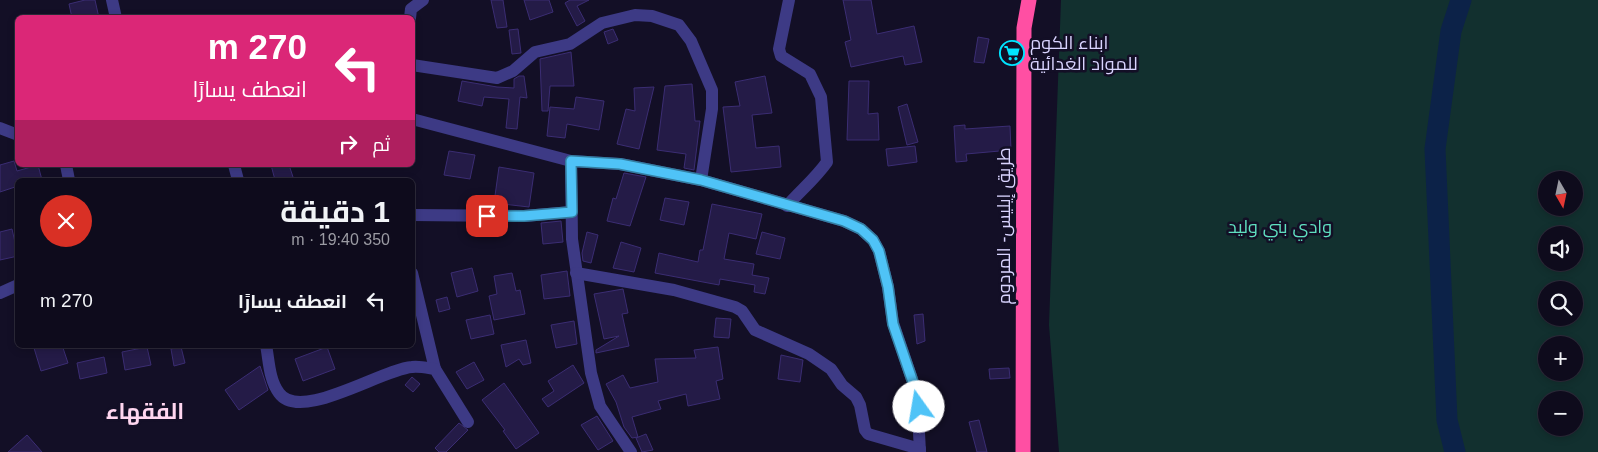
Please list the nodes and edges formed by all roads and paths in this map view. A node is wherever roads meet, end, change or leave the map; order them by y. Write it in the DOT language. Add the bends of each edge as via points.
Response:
graph roads {
  1 [pos="112,0"];
  2 [pos="423,0"];
  3 [pos="789,0"];
  4 [pos="1030,0"];
  5 [pos="115,15"];
  6 [pos="410,15"];
  7 [pos="415,65"];
  8 [pos="415,120"];
  9 [pos="0,128"];
  10 [pos="15,134"];
  11 [pos="571,161"];
  12 [pos="701,180"];
  13 [pos="787,206"];
  14 [pos="572,212"];
  15 [pos="415,215"];
  16 [pos="576,274"];
  17 [pos="15,286"];
  18 [pos="415,286"];
  19 [pos="0,293"];
  20 [pos="266,348"];
  21 [pos="435,369"];
  22 [pos="468,422"];
  23 [pos="920,450"];
  24 [pos="631,452"];
  25 [pos="1023,452"];
  1 -- 5 [label="street"];
  2 -- 6 [label="street" via="411,10"];
  3 -- 13 [label="street" via="779,49 781,56 810,74 821,97 827,162"];
  4 -- 25 [label="highway, طريق إيليس- المردوم" via="1024,37"];
  7 -- 12 [label="street" via="497,78 513,71 535,52 570,44 602,23 635,15 679,24 691,41 712,90"];
  8 -- 11 [label="street"];
  9 -- 10 [label="street"];
  11 -- 12 [label="street" via="627,165"];
  11 -- 14 [label="street"];
  12 -- 13 [label="street"];
  13 -- 23 [label="street" via="844,221 861,229 879,251 893,324 917,394"];
  14 -- 15 [label="street" via="524,216"];
  14 -- 16 [label="street"];
  16 -- 23 [label="street" via="674,290 735,307 742,311 754,330 809,354 831,369 842,385 856,396 868,434"];
  16 -- 24 [label="street" via="600,406"];
  17 -- 19 [label="street"];
  18 -- 21 [label="street"];
  20 -- 21 [label="street" via="278,393 287,401 299,403 411,367"];
  21 -- 22 [label="street"];
}
